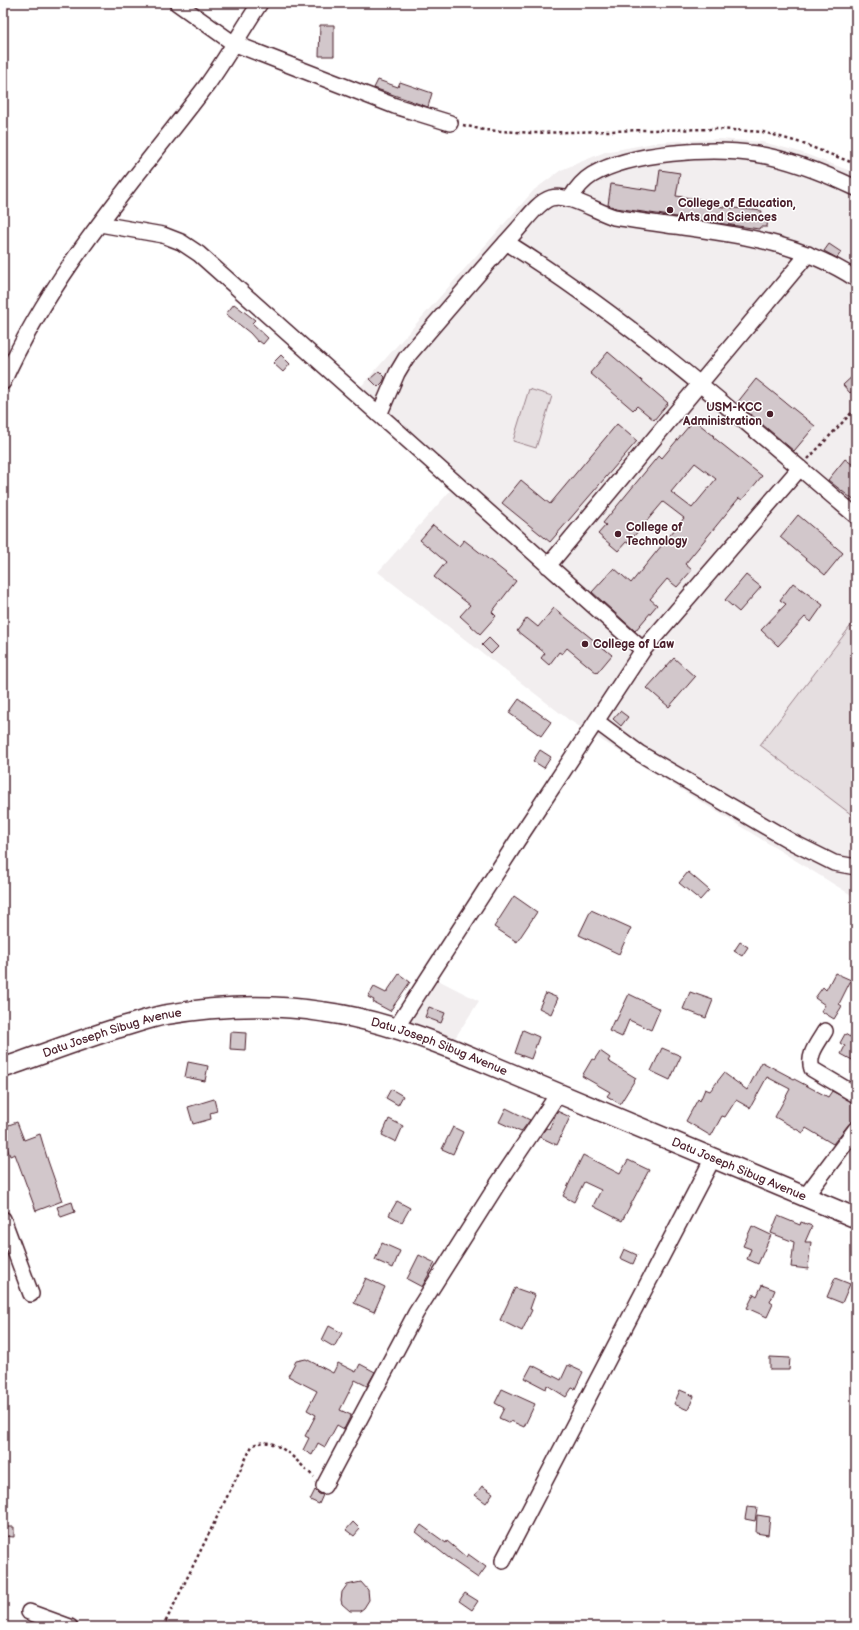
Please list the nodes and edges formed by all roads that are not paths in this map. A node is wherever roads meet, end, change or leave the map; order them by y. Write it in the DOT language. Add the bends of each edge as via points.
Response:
graph roads {
  1 [pos="177,3"];
  2 [pos="260,3"];
  3 [pos="233,43"];
  4 [pos="450,123"];
  5 [pos="856,188"];
  6 [pos="570,199"];
  7 [pos="100,224"];
  8 [pos="506,242"];
  9 [pos="808,254"];
  10 [pos="856,279"];
  11 [pos="3,382"];
  12 [pos="699,384"];
  13 [pos="380,415"];
  14 [pos="800,468"];
  15 [pos="856,516"];
  16 [pos="548,566"];
  17 [pos="643,650"];
  18 [pos="592,727"];
  19 [pos="856,868"];
  20 [pos="396,1028"];
  21 [pos="825,1031"];
  22 [pos="3,1068"];
  23 [pos="558,1094"];
  24 [pos="856,1094"];
  25 [pos="856,1129"];
  26 [pos="713,1158"];
  27 [pos="805,1197"];
  28 [pos="856,1218"];
  29 [pos="3,1219"];
  30 [pos="31,1294"];
  31 [pos="324,1486"];
  32 [pos="503,1561"];
  33 [pos="29,1612"];
  34 [pos="70,1627"];
  1 -- 3 [label="street"];
  2 -- 3 [label="street"];
  3 -- 4 [label="street" via="395,106"];
  3 -- 7 [label="street" via="208,82"];
  5 -- 6 [label="street" via="793,163 757,154 704,151 647,157 621,163 593,174 577,188"];
  6 -- 8 [label="street" via="561,197 540,204"];
  6 -- 9 [label="street" via="614,217 745,236 785,245"];
  7 -- 11 [label="street" via="45,304 23,340"];
  7 -- 13 [label="street" via="163,235 181,242 199,254"];
  8 -- 12 [label="street" via="596,302"];
  8 -- 13 [label="street" via="406,358"];
  9 -- 10 [label="street"];
  9 -- 12 [label="street"];
  12 -- 14 [label="street"];
  12 -- 16 [label="street"];
  13 -- 16 [label="street"];
  14 -- 15 [label="street"];
  14 -- 17 [label="street"];
  16 -- 17 [label="street"];
  17 -- 18 [label="street"];
  18 -- 19 [label="street" via="794,843 834,863"];
  18 -- 20 [label="street"];
  20 -- 22 [label="main road, Datu Joseph Sibug Avenue" via="360,1018 295,1008 195,1011 130,1024"];
  20 -- 23 [label="main road, Datu Joseph Sibug Avenue"];
  21 -- 24 [label="street" via="810,1056 812,1070"];
  23 -- 26 [label="main road, Datu Joseph Sibug Avenue"];
  23 -- 31 [label="street" via="416,1312"];
  25 -- 27 [label="street"];
  26 -- 27 [label="main road, Datu Joseph Sibug Avenue"];
  26 -- 32 [label="street"];
  27 -- 28 [label="main road, Datu Joseph Sibug Avenue"];
  29 -- 30 [label="street"];
  33 -- 34 [label="street"];
}
